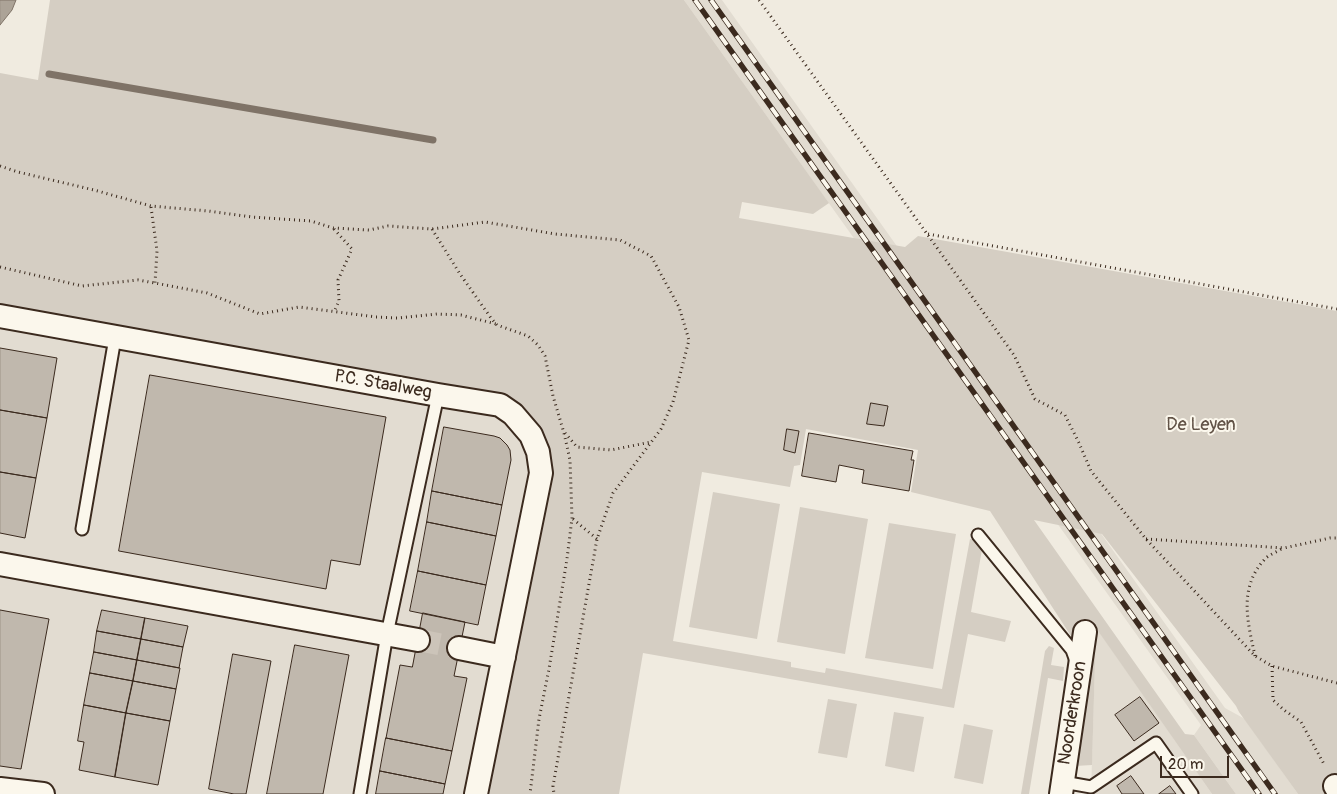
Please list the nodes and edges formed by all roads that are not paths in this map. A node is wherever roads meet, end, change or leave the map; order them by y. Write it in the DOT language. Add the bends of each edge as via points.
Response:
graph roads {
  1 [pos="0,316"];
  2 [pos="115,338"];
  3 [pos="438,395"];
  4 [pos="82,528"];
  5 [pos="978,535"];
  6 [pos="0,564"];
  7 [pos="1085,632"];
  8 [pos="387,634"];
  9 [pos="418,640"];
  10 [pos="459,648"];
  11 [pos="504,657"];
  12 [pos="1079,669"];
  13 [pos="1062,788"];
  14 [pos="0,789"];
  15 [pos="43,794"];
  16 [pos="360,794"];
  17 [pos="476,794"];
  18 [pos="1192,794"];
  1 -- 2 [label="street, P.C. Staalweg"];
  2 -- 3 [label="street, P.C. Staalweg"];
  2 -- 4 [label="lane"];
  3 -- 8 [label="lane"];
  3 -- 11 [label="street, P.C. Staalweg" via="500,404 531,435 538,452 540,473"];
  5 -- 12 [label="lane" via="1072,650"];
  6 -- 8 [label="street"];
  7 -- 12 [label="street, Noorderkroon"];
  8 -- 9 [label="street"];
  8 -- 16 [label="lane"];
  10 -- 11 [label="street"];
  11 -- 17 [label="street, P.C. Staalweg"];
  12 -- 13 [label="street, Noorderkroon"];
  13 -- 18 [label="lane" via="1092,787 1156,743"];
  14 -- 15 [label="street"];
}
